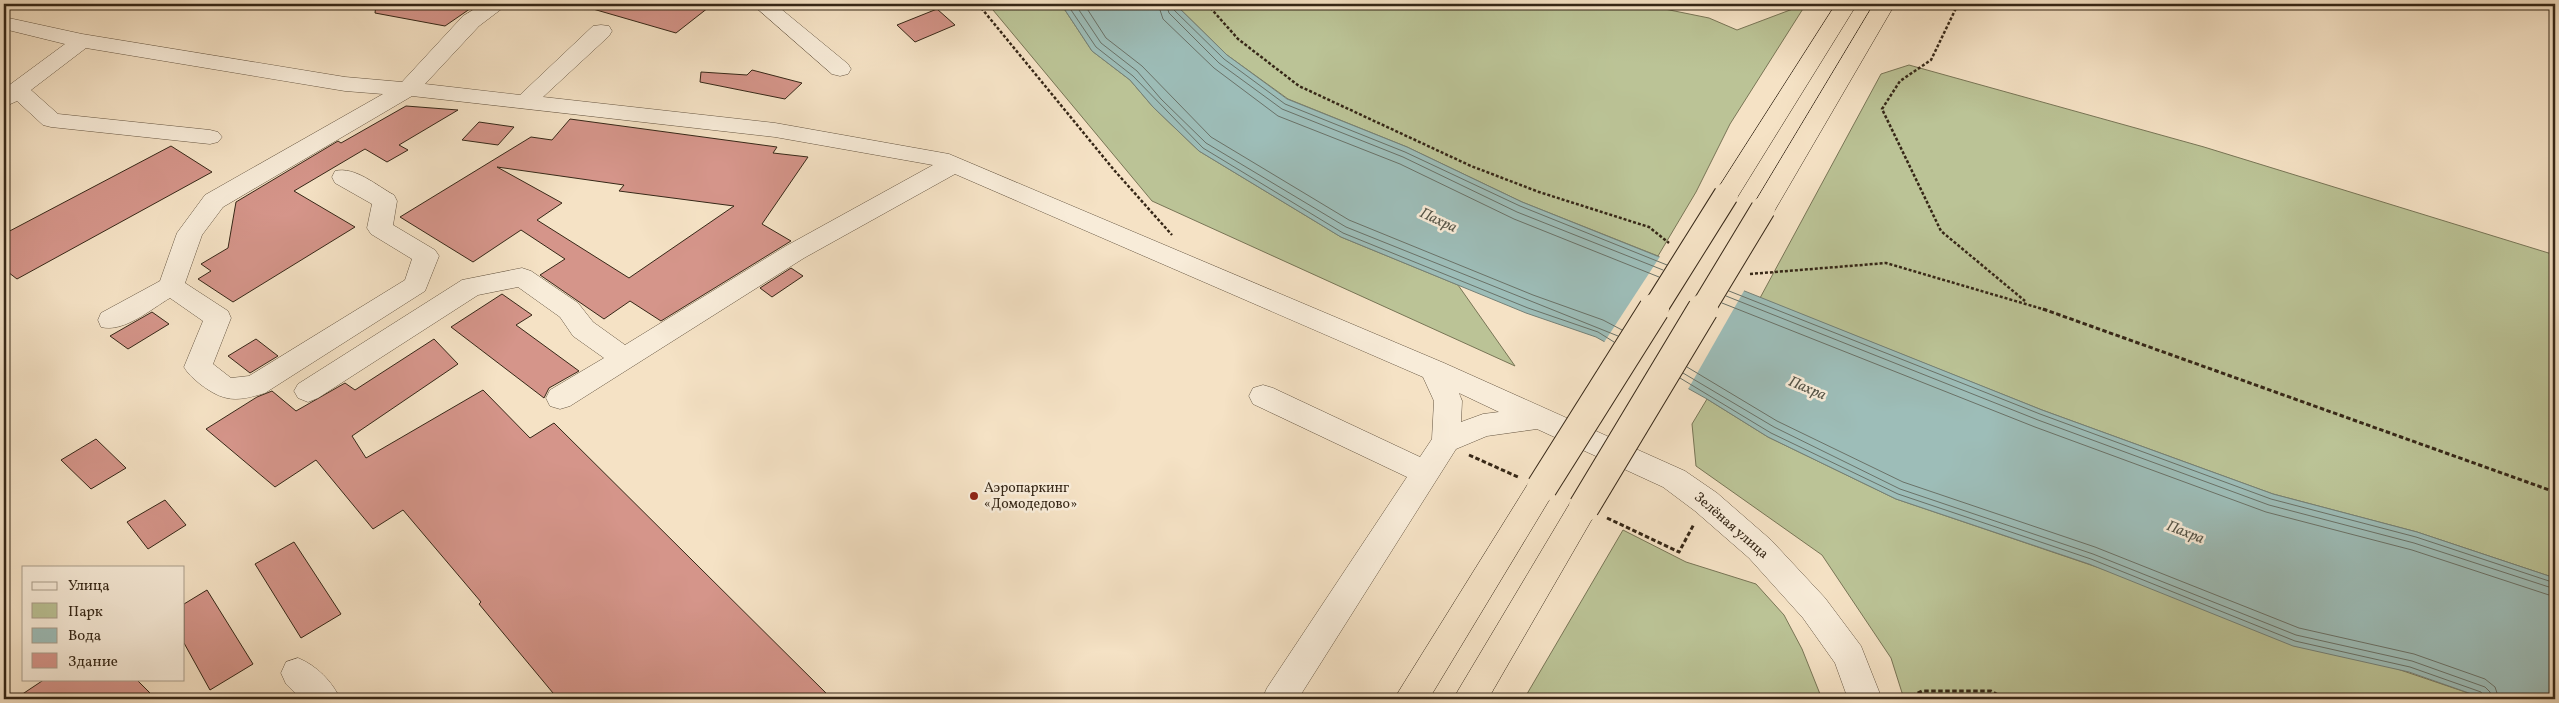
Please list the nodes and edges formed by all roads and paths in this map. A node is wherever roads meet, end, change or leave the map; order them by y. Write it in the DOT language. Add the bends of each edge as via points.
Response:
graph roads {
  1 [pos="497,4"];
  2 [pos="762,4"];
  3 [pos="978,4"];
  4 [pos="1207,4"];
  5 [pos="1846,4"];
  6 [pos="1884,4"];
  7 [pos="1958,4"];
  8 [pos="4,23"];
  9 [pos="601,31"];
  10 [pos="82,41"];
  11 [pos="840,69"];
  12 [pos="408,89"];
  13 [pos="11,95"];
  14 [pos="526,101"];
  15 [pos="210,138"];
  16 [pos="954,164"];
  17 [pos="344,177"];
  18 [pos="1673,246"];
  19 [pos="1204,271"];
  20 [pos="1742,273"];
  21 [pos="171,286"];
  22 [pos="2027,302"];
  23 [pos="111,320"];
  24 [pos="624,358"];
  25 [pos="1434,370"];
  26 [pos="308,391"];
  27 [pos="1263,396"];
  28 [pos="560,398"];
  29 [pos="1539,418"];
  30 [pos="1445,442"];
  31 [pos="1426,474"];
  32 [pos="1542,488"];
  33 [pos="2555,492"];
  34 [pos="1706,502"];
  35 [pos="1584,508"];
  36 [pos="298,673"];
  37 [pos="323,699"];
  38 [pos="1279,699"];
  39 [pos="1411,699"];
  40 [pos="1470,699"];
  41 [pos="1865,699"];
  42 [pos="1906,699"];
  43 [pos="2005,699"];
  1 -- 12 [label="street" via="471,21"];
  2 -- 11 [label="street"];
  3 -- 19 [label="path" via="1114,170"];
  4 -- 18 [label="path" via="1238,39 1299,86 1471,166 1539,192 1649,227"];
  5 -- 32 [label="highway, bridge"];
  6 -- 35 [label="highway, bridge"];
  7 -- 22 [label="path" via="1931,60 1900,81 1882,108 1941,231"];
  8 -- 10 [label="street, Зелёная улица"];
  9 -- 14 [label="street"];
  10 -- 12 [label="street, Зелёная улица" via="345,84"];
  10 -- 13 [label="street"];
  12 -- 14 [label="street, Зелёная улица"];
  12 -- 21 [label="street" via="214,201 190,233"];
  13 -- 15 [label="street" via="51,120"];
  14 -- 16 [label="street, Зелёная улица" via="775,130"];
  16 -- 19 [label="street, Зелёная улица"];
  16 -- 24 [label="street" via="795,252"];
  17 -- 21 [label="street" via="385,201 380,228 426,256 416,285 255,386 226,390 198,367 218,318"];
  19 -- 25 [label="street, Зелёная улица"];
  20 -- 22 [label="path" via="1759,275 1886,263"];
  21 -- 23 [label="street"];
  22 -- 33 [label="path"];
  24 -- 26 [label="street" via="582,329 570,310 522,277 471,287"];
  24 -- 28 [label="street"];
  25 -- 29 [label="street, Зелёная улица"];
  25 -- 30 [label="street" via="1448,401"];
  27 -- 31 [label="street"];
  29 -- 30 [label="street" via="1483,425"];
  29 -- 34 [label="street, Зелёная улица" via="1674,479"];
  30 -- 31 [label="street"];
  30 -- 32 [label="path"];
  31 -- 38 [label="street"];
  32 -- 39 [label="highway"];
  34 -- 35 [label="path" via="1679,552"];
  34 -- 41 [label="street, Зелёная улица" via="1760,549 1814,608 1850,656"];
  35 -- 40 [label="highway"];
  36 -- 37 [label="street"];
  42 -- 43 [label="path" via="1922,690 1991,691"];
}
